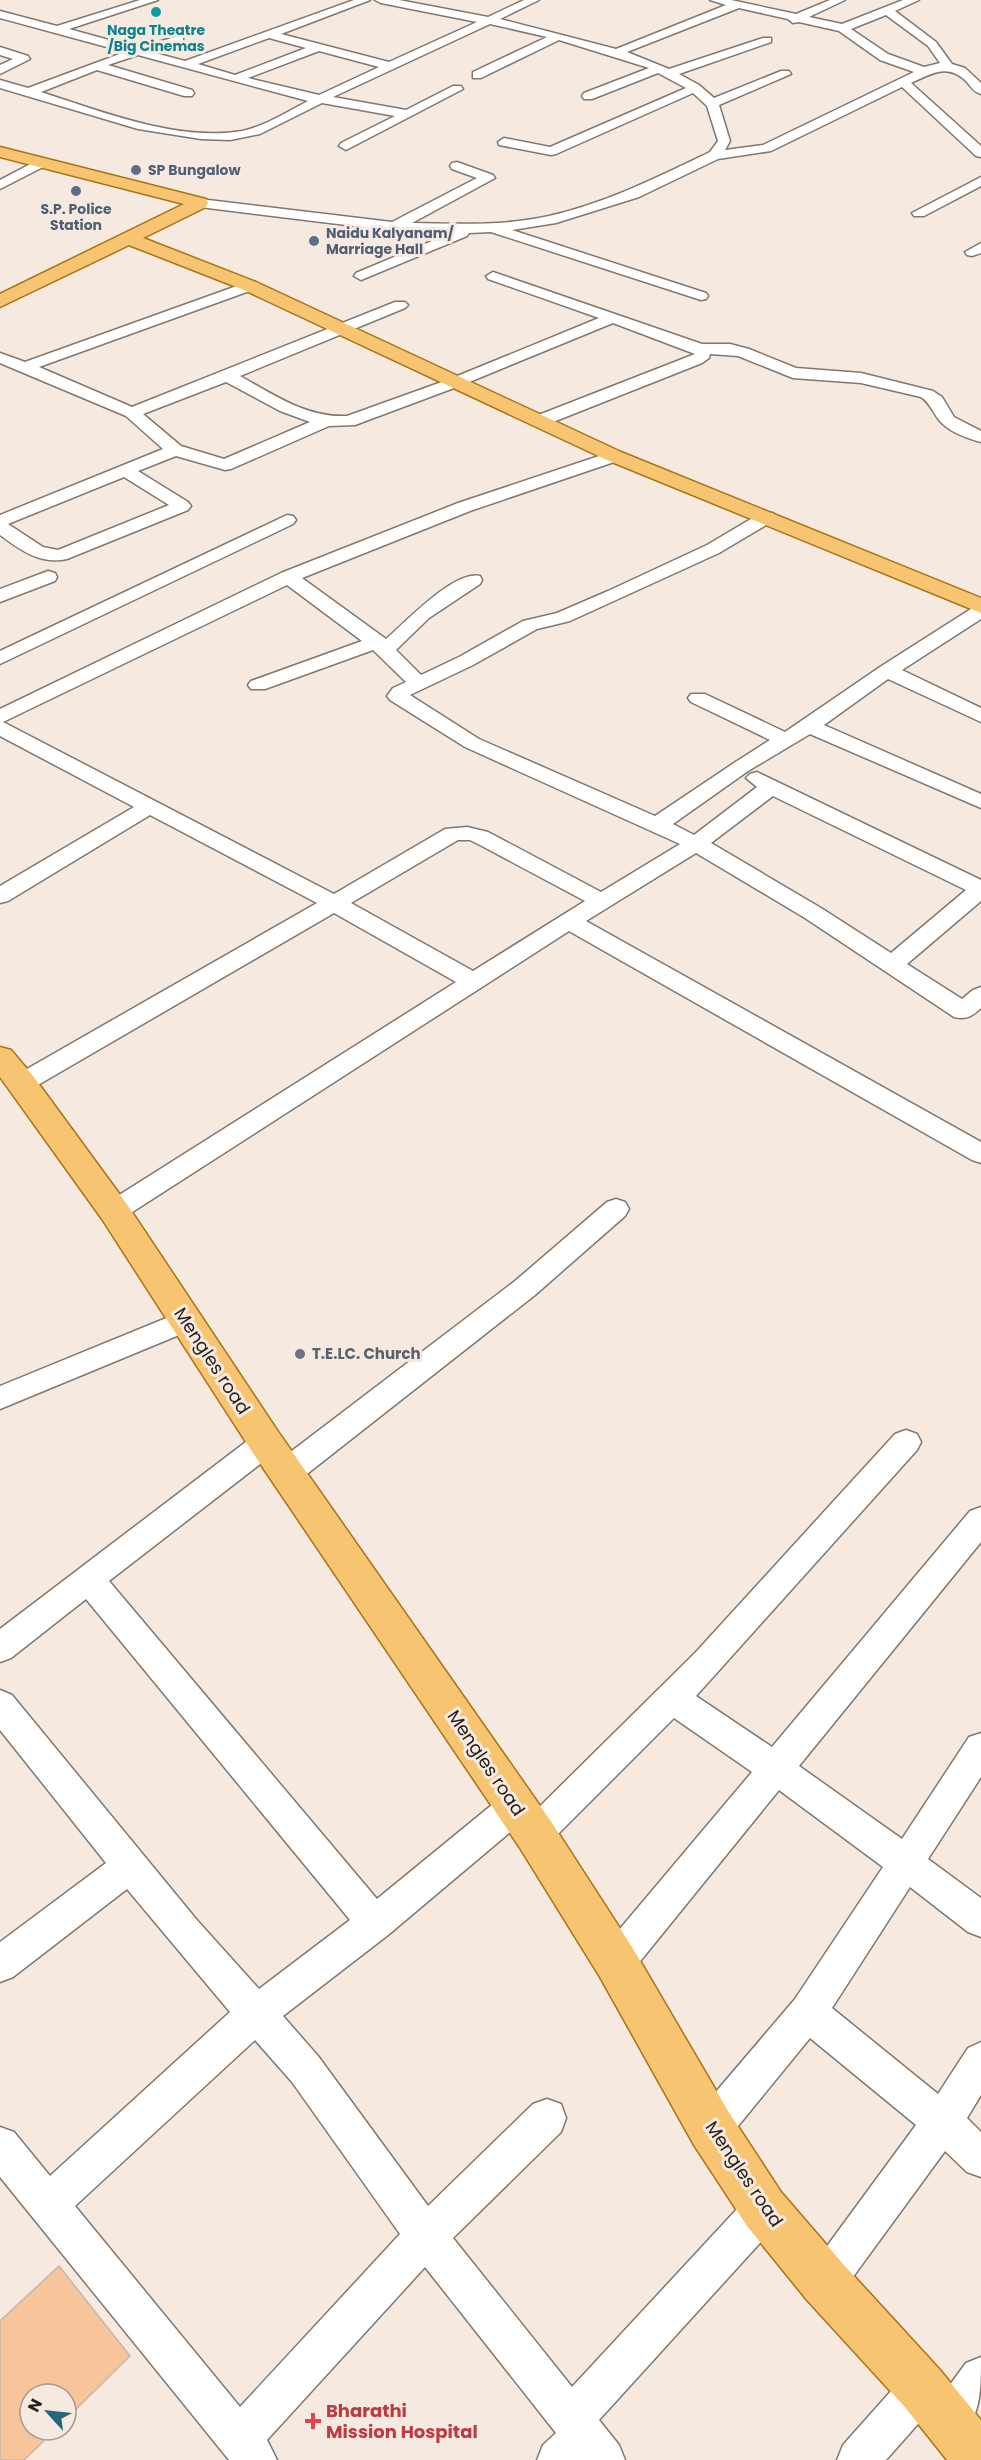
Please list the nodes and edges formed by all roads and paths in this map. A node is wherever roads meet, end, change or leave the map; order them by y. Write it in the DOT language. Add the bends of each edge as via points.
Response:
graph roads {
  1 [pos="152,0"];
  2 [pos="364,0"];
  3 [pos="381,0"];
  4 [pos="533,0"];
  5 [pos="719,0"];
  6 [pos="839,0"];
  7 [pos="913,0"];
  8 [pos="456,4"];
  9 [pos="737,5"];
  10 [pos="887,10"];
  11 [pos="441,11"];
  12 [pos="0,14"];
  13 [pos="799,18"];
  14 [pos="487,21"];
  15 [pos="843,28"];
  16 [pos="59,29"];
  17 [pos="270,35"];
  18 [pos="556,37"];
  19 [pos="179,39"];
  20 [pos="316,48"];
  21 [pos="0,51"];
  22 [pos="135,52"];
  23 [pos="615,53"];
  24 [pos="185,64"];
  25 [pos="97,66"];
  26 [pos="390,66"];
  27 [pos="952,66"];
  28 [pos="973,66"];
  29 [pos="0,70"];
  30 [pos="664,71"];
  31 [pos="923,71"];
  32 [pos="785,74"];
  33 [pos="477,75"];
  34 [pos="234,79"];
  35 [pos="903,82"];
  36 [pos="0,84"];
  37 [pos="695,88"];
  38 [pos="457,89"];
  39 [pos="981,90"];
  40 [pos="30,92"];
  41 [pos="188,93"];
  42 [pos="588,96"];
  43 [pos="322,98"];
  44 [pos="713,104"];
  45 [pos="407,114"];
  46 [pos="504,142"];
  47 [pos="346,146"];
  48 [pos="0,152"];
  49 [pos="981,153"];
  50 [pos="715,155"];
  51 [pos="40,163"];
  52 [pos="457,165"];
  53 [pos="981,181"];
  54 [pos="0,185"];
  55 [pos="200,203"];
  56 [pos="919,213"];
  57 [pos="395,226"];
  58 [pos="490,228"];
  59 [pos="471,229"];
  60 [pos="130,239"];
  61 [pos="361,276"];
  62 [pos="493,276"];
  63 [pos="250,286"];
  64 [pos="701,296"];
  65 [pos="0,301"];
  66 [pos="400,305"];
  67 [pos="613,318"];
  68 [pos="345,329"];
  69 [pos="700,349"];
  70 [pos="0,358"];
  71 [pos="25,367"];
  72 [pos="227,376"];
  73 [pos="456,382"];
  74 [pos="132,413"];
  75 [pos="542,420"];
  76 [pos="324,422"];
  77 [pos="981,437"];
  78 [pos="175,450"];
  79 [pos="614,456"];
  80 [pos="125,470"];
  81 [pos="767,517"];
  82 [pos="287,520"];
  83 [pos="0,521"];
  84 [pos="0,526"];
  85 [pos="48,577"];
  86 [pos="288,577"];
  87 [pos="473,580"];
  88 [pos="0,596"];
  89 [pos="981,606"];
  90 [pos="981,611"];
  91 [pos="382,645"];
  92 [pos="0,658"];
  93 [pos="887,671"];
  94 [pos="419,684"];
  95 [pos="258,685"];
  96 [pos="698,698"];
  97 [pos="981,716"];
  98 [pos="0,717"];
  99 [pos="809,726"];
  100 [pos="0,728"];
  101 [pos="786,740"];
  102 [pos="741,767"];
  103 [pos="771,788"];
  104 [pos="981,802"];
  105 [pos="151,806"];
  106 [pos="657,825"];
  107 [pos="696,844"];
  108 [pos="0,896"];
  109 [pos="602,901"];
  110 [pos="334,903"];
  111 [pos="569,921"];
  112 [pos="891,965"];
  113 [pos="474,982"];
  114 [pos="981,995"];
  115 [pos="972,1017"];
  116 [pos="11,1070"];
  117 [pos="981,1154"];
  118 [pos="616,1209"];
  119 [pos="114,1211"];
  120 [pos="186,1321"];
  121 [pos="0,1398"];
  122 [pos="906,1442"];
  123 [pos="276,1457"];
  124 [pos="981,1520"];
  125 [pos="90,1581"];
  126 [pos="0,1648"];
  127 [pos="672,1698"];
  128 [pos="0,1705"];
  129 [pos="981,1748"];
  130 [pos="776,1768"];
  131 [pos="526,1820"];
  132 [pos="908,1863"];
  133 [pos="131,1865"];
  134 [pos="981,1920"];
  135 [pos="375,1923"];
  136 [pos="616,1962"];
  137 [pos="0,1964"];
  138 [pos="808,2012"];
  139 [pos="256,2014"];
  140 [pos="981,2061"];
  141 [pos="548,2118"];
  142 [pos="942,2122"];
  143 [pos="711,2128"];
  144 [pos="0,2146"];
  145 [pos="981,2158"];
  146 [pos="48,2204"];
  147 [pos="764,2210"];
  148 [pos="426,2235"];
  149 [pos="825,2282"];
  150 [pos="981,2378"];
  151 [pos="922,2388"];
  152 [pos="948,2422"];
  153 [pos="580,2443"];
  154 [pos="248,2450"];
  155 [pos="858,2460"];
  156 [pos="980,2460"];
  1 -- 16 [label="street"];
  2 -- 17 [label="street"];
  3 -- 11 [label="street"];
  4 -- 14 [label="street"];
  5 -- 9 [label="street"];
  6 -- 13 [label="street"];
  7 -- 10 [label="street"];
  8 -- 11 [label="street"];
  9 -- 13 [label="street"];
  9 -- 23 [label="street"];
  10 -- 15 [label="street"];
  10 -- 27 [label="street" via="933,44"];
  11 -- 14 [label="street"];
  12 -- 16 [label="street"];
  13 -- 15 [label="street"];
  13 -- 30 [label="street"];
  14 -- 18 [label="street"];
  14 -- 26 [label="street"];
  15 -- 31 [label="street" via="884,57"];
  16 -- 22 [label="street"];
  17 -- 20 [label="street"];
  17 -- 24 [label="street"];
  18 -- 23 [label="street"];
  18 -- 33 [label="street"];
  19 -- 22 [label="street"];
  20 -- 26 [label="street"];
  20 -- 34 [label="street"];
  21 -- 29 [label="street" via="24,59"];
  22 -- 24 [label="street"];
  22 -- 25 [label="street"];
  23 -- 30 [label="street"];
  24 -- 34 [label="street"];
  25 -- 40 [label="street"];
  25 -- 41 [label="street"];
  26 -- 43 [label="street"];
  27 -- 28 [label="street"];
  27 -- 31 [label="street"];
  27 -- 39 [label="street"];
  30 -- 37 [label="street"];
  30 -- 42 [label="street"];
  31 -- 35 [label="street"];
  32 -- 44 [label="street"];
  34 -- 43 [label="street"];
  35 -- 49 [label="street"];
  35 -- 50 [label="street" via="766,148"];
  36 -- 40 [label="street"];
  37 -- 44 [label="street"];
  37 -- 46 [label="street" via="551,151"];
  38 -- 45 [label="street"];
  40 -- 43 [label="street" via="160,130 231,136 262,129"];
  43 -- 45 [label="street"];
  44 -- 50 [label="street" via="724,141"];
  45 -- 47 [label="street"];
  48 -- 51 [label="main road"];
  50 -- 58 [label="street" via="634,194 551,220"];
  51 -- 54 [label="street"];
  51 -- 55 [label="main road"];
  52 -- 57 [label="street" via="488,178"];
  53 -- 56 [label="street"];
  55 -- 57 [label="street"];
  55 -- 60 [label="main road"];
  57 -- 59 [label="street"];
  58 -- 59 [label="street"];
  58 -- 64 [label="street"];
  59 -- 61 [label="street"];
  60 -- 63 [label="main road"];
  60 -- 65 [label="main road"];
  62 -- 67 [label="street"];
  63 -- 68 [label="main road"];
  63 -- 71 [label="street"];
  66 -- 68 [label="street"];
  67 -- 69 [label="street"];
  67 -- 73 [label="street"];
  68 -- 72 [label="street"];
  68 -- 73 [label="main road"];
  69 -- 75 [label="street" via="703,355 696,360"];
  69 -- 77 [label="street" via="730,349 793,373 861,378 927,394 936,400 949,423"];
  70 -- 71 [label="street"];
  71 -- 74 [label="street"];
  72 -- 74 [label="street"];
  72 -- 76 [label="street"];
  73 -- 75 [label="main road"];
  73 -- 76 [label="street" via="349,421"];
  74 -- 78 [label="street"];
  75 -- 79 [label="main road"];
  76 -- 78 [label="street" via="225,465"];
  78 -- 80 [label="street"];
  79 -- 81 [label="main road"];
  79 -- 86 [label="street" via="464,507"];
  80 -- 83 [label="street"];
  80 -- 84 [label="street" via="182,506 52,557"];
  81 -- 89 [label="main road"];
  81 -- 94 [label="street" via="702,554 576,612 530,625"];
  82 -- 92 [label="street"];
  85 -- 88 [label="street"];
  86 -- 91 [label="street" via="331,604"];
  86 -- 98 [label="street"];
  87 -- 91 [label="street" via="422,614 401,638"];
  90 -- 93 [label="street"];
  91 -- 94 [label="street"];
  91 -- 95 [label="street"];
  93 -- 97 [label="street"];
  93 -- 99 [label="street"];
  94 -- 106 [label="street" via="397,696 472,743"];
  96 -- 101 [label="street"];
  99 -- 101 [label="street"];
  99 -- 104 [label="street"];
  100 -- 105 [label="street"];
  101 -- 102 [label="street"];
  102 -- 103 [label="street"];
  102 -- 106 [label="street"];
  103 -- 107 [label="street"];
  103 -- 112 [label="street" via="981,889"];
  105 -- 108 [label="street"];
  105 -- 110 [label="street"];
  106 -- 107 [label="street"];
  107 -- 109 [label="street"];
  107 -- 112 [label="street"];
  109 -- 110 [label="street" via="490,841 463,832 453,834"];
  109 -- 111 [label="street"];
  110 -- 113 [label="street"];
  110 -- 116 [label="street"];
  111 -- 113 [label="street"];
  111 -- 117 [label="street"];
  112 -- 115 [label="street"];
  113 -- 119 [label="street"];
  114 -- 115 [label="street"];
  116 -- 119 [label="main road, Mengles road"];
  118 -- 123 [label="street" via="525,1288"];
  119 -- 120 [label="main road, Mengles road"];
  120 -- 121 [label="street"];
  120 -- 123 [label="main road, Mengles road"];
  122 -- 127 [label="street"];
  123 -- 125 [label="street"];
  123 -- 131 [label="main road, Mengles road"];
  124 -- 130 [label="street"];
  125 -- 126 [label="street"];
  125 -- 135 [label="street"];
  127 -- 130 [label="street"];
  127 -- 131 [label="street"];
  128 -- 133 [label="street"];
  129 -- 132 [label="street"];
  130 -- 132 [label="street"];
  130 -- 136 [label="street"];
  131 -- 135 [label="street"];
  131 -- 136 [label="main road, Mengles road"];
  132 -- 134 [label="street"];
  132 -- 138 [label="street"];
  133 -- 137 [label="street"];
  133 -- 139 [label="street"];
  135 -- 139 [label="street"];
  136 -- 143 [label="main road, Mengles road"];
  138 -- 142 [label="street"];
  138 -- 143 [label="street"];
  139 -- 146 [label="street"];
  139 -- 148 [label="street" via="305,2069"];
  140 -- 142 [label="street"];
  141 -- 148 [label="street"];
  142 -- 145 [label="street"];
  142 -- 149 [label="street"];
  143 -- 147 [label="main road, Mengles road"];
  144 -- 146 [label="street"];
  146 -- 154 [label="street"];
  147 -- 149 [label="main road, Mengles road"];
  147 -- 153 [label="street"];
  148 -- 153 [label="street"];
  148 -- 154 [label="street"];
  149 -- 151 [label="main road, Mengles road"];
  150 -- 152 [label="street"];
  151 -- 152 [label="main road, Mengles road"];
  151 -- 155 [label="street"];
  152 -- 156 [label="main road, Mengles road"];
}
